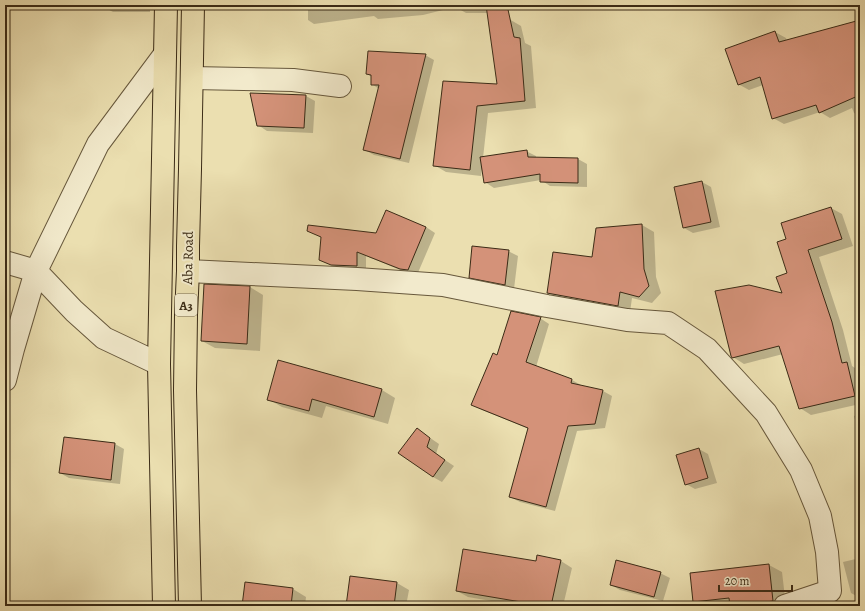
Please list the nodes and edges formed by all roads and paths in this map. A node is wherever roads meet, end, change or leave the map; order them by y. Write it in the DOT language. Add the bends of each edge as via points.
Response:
graph roads {
  1 [pos="166,5"];
  2 [pos="193,5"];
  3 [pos="165,54"];
  4 [pos="192,78"];
  5 [pos="340,86"];
  6 [pos="5,262"];
  7 [pos="36,271"];
  8 [pos="188,271"];
  9 [pos="158,364"];
  10 [pos="5,380"];
  11 [pos="164,606"];
  12 [pos="190,606"];
  13 [pos="785,606"];
  1 -- 3 [label="main road, Aba Road / A3"];
  2 -- 4 [label="main road, Aba Road / A3"];
  3 -- 7 [label="street" via="98,144"];
  3 -- 9 [label="main road, Aba Road / A3"];
  4 -- 5 [label="street" via="293,80"];
  4 -- 8 [label="main road, Aba Road / A3"];
  6 -- 7 [label="street"];
  7 -- 9 [label="street" via="104,338"];
  7 -- 10 [label="street"];
  8 -- 12 [label="main road, Aba Road / A3" via="185,390"];
  8 -- 13 [label="street" via="444,285 554,308 627,320 668,323 707,349 766,413 801,470 820,516 827,552 830,591"];
  9 -- 11 [label="main road, Aba Road / A3"];
}
